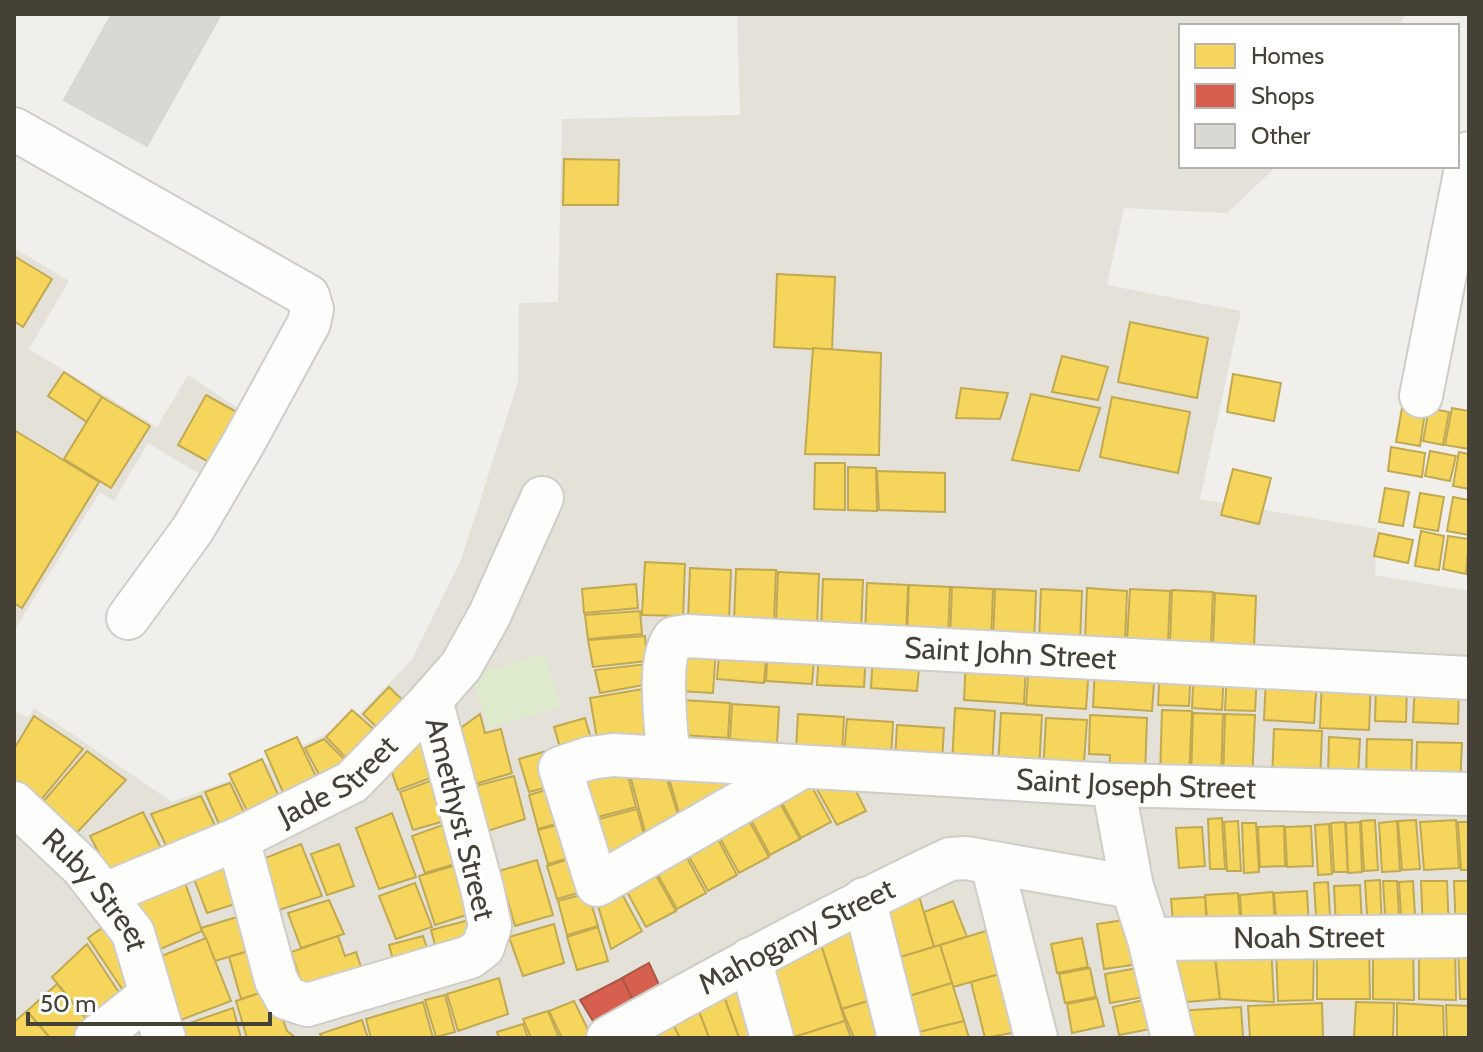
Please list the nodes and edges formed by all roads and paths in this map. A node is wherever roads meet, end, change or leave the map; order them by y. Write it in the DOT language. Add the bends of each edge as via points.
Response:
graph roads {
  1 [pos="14,129"];
  2 [pos="1469,153"];
  3 [pos="1421,396"];
  4 [pos="542,498"];
  5 [pos="128,618"];
  6 [pos="1469,678"];
  7 [pos="431,700"];
  8 [pos="668,757"];
  9 [pos="802,767"];
  10 [pos="1113,785"];
  11 [pos="1469,794"];
  12 [pos="14,803"];
  13 [pos="238,839"];
  14 [pos="992,864"];
  15 [pos="1132,887"];
  16 [pos="105,894"];
  17 [pos="864,899"];
  18 [pos="1469,936"];
  19 [pos="1149,939"];
  20 [pos="750,959"];
  21 [pos="150,995"];
  22 [pos="96,1038"];
  23 [pos="164,1038"];
  24 [pos="608,1038"];
  25 [pos="772,1038"];
  26 [pos="899,1038"];
  27 [pos="1036,1038"];
  28 [pos="1173,1038"];
  1 -- 5 [label="street" via="308,296 312,309 309,323 200,516"];
  2 -- 3 [label="street"];
  4 -- 7 [label="street, Jade Street" via="482,629 461,666"];
  6 -- 8 [label="street, Saint John Street" via="687,636 674,638 667,646 664,663"];
  7 -- 13 [label="street, Jade Street" via="352,782"];
  7 -- 13 [label="street, Amethyst Street" via="490,926 483,947 470,957 307,1005 286,998 276,980"];
  8 -- 9 [label="street, Saint Joseph Street"];
  8 -- 9 [label="street, Saint Joseph Street" via="613,755 560,768 597,885"];
  9 -- 10 [label="street, Saint Joseph Street"];
  10 -- 11 [label="street, Saint Joseph Street"];
  10 -- 15 [label="street"];
  12 -- 16 [label="street, Ruby Street"];
  13 -- 16 [label="street, Jade Street"];
  14 -- 15 [label="street, Mahogany Street"];
  14 -- 17 [label="street, Mahogany Street" via="950,859"];
  14 -- 27 [label="street"];
  15 -- 19 [label="street"];
  16 -- 21 [label="street, Ruby Street" via="133,933"];
  17 -- 20 [label="street, Mahogany Street"];
  17 -- 26 [label="street"];
  18 -- 19 [label="street, Noah Street"];
  19 -- 28 [label="street"];
  20 -- 24 [label="street, Mahogany Street"];
  20 -- 25 [label="street"];
  21 -- 22 [label="street"];
  21 -- 23 [label="street, Ruby Street"];
}
